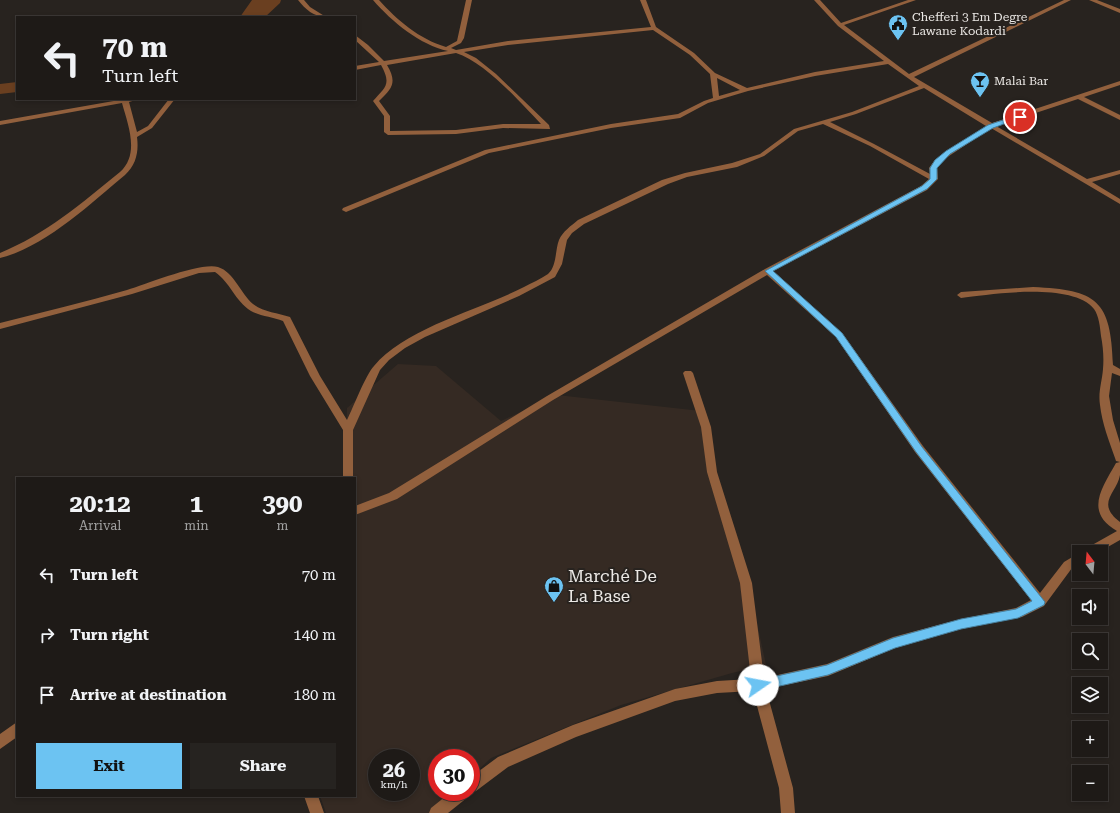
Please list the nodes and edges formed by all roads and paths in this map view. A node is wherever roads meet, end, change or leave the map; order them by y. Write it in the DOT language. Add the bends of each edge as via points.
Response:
graph roads {
  1 [pos="301,0"];
  2 [pos="376,0"];
  3 [pos="469,0"];
  4 [pos="643,0"];
  5 [pos="817,0"];
  6 [pos="913,0"];
  7 [pos="1068,0"];
  8 [pos="1092,0"];
  9 [pos="1120,2"];
  10 [pos="1105,5"];
  11 [pos="1120,11"];
  12 [pos="321,16"];
  13 [pos="840,25"];
  14 [pos="654,28"];
  15 [pos="356,39"];
  16 [pos="446,49"];
  17 [pos="458,52"];
  18 [pos="889,62"];
  19 [pos="382,64"];
  20 [pos="356,68"];
  21 [pos="713,74"];
  22 [pos="909,77"];
  23 [pos="1120,83"];
  24 [pos="924,86"];
  25 [pos="746,90"];
  26 [pos="1079,97"];
  27 [pos="716,98"];
  28 [pos="130,100"];
  29 [pos="172,100"];
  30 [pos="125,101"];
  31 [pos="1120,118"];
  32 [pos="824,122"];
  33 [pos="0,123"];
  34 [pos="547,126"];
  35 [pos="990,126"];
  36 [pos="135,136"];
  37 [pos="557,137"];
  38 [pos="1120,172"];
  39 [pos="934,179"];
  40 [pos="1085,182"];
  41 [pos="1120,202"];
  42 [pos="346,210"];
  43 [pos="0,256"];
  44 [pos="768,271"];
  45 [pos="961,295"];
  46 [pos="0,326"];
  47 [pos="1108,367"];
  48 [pos="688,373"];
  49 [pos="1120,373"];
  50 [pos="348,430"];
  51 [pos="1120,458"];
  52 [pos="1120,466"];
  53 [pos="348,477"];
  54 [pos="356,511"];
  55 [pos="1120,528"];
  56 [pos="1120,535"];
  57 [pos="1102,545"];
  58 [pos="1072,562"];
  59 [pos="1040,602"];
  60 [pos="758,685"];
  61 [pos="16,731"];
  62 [pos="0,742"];
  63 [pos="480,779"];
  64 [pos="311,797"];
  65 [pos="451,801"];
  66 [pos="317,813"];
  67 [pos="436,813"];
  68 [pos="788,813"];
  1 -- 12 [label="street"];
  2 -- 16 [label="street" via="389,14 414,33"];
  3 -- 16 [label="street" via="462,38"];
  4 -- 14 [label="street"];
  5 -- 13 [label="street"];
  6 -- 13 [label="street"];
  7 -- 22 [label="street"];
  8 -- 10 [label="street"];
  9 -- 10 [label="street"];
  10 -- 11 [label="street"];
  13 -- 18 [label="street"];
  14 -- 17 [label="street" via="552,38"];
  14 -- 21 [label="street" via="692,54"];
  15 -- 19 [label="street" via="376,53"];
  16 -- 17 [label="street"];
  17 -- 19 [label="street"];
  17 -- 34 [label="street" via="474,59 503,82"];
  18 -- 22 [label="street"];
  18 -- 25 [label="street" via="815,74"];
  19 -- 20 [label="street"];
  19 -- 34 [label="street" via="390,77 389,86 376,101 386,112 387,132 390,134 456,132 503,126"];
  21 -- 25 [label="street"];
  21 -- 27 [label="street"];
  22 -- 24 [label="street"];
  23 -- 26 [label="street"];
  24 -- 32 [label="street"];
  24 -- 35 [label="street"];
  25 -- 27 [label="street"];
  26 -- 31 [label="street"];
  26 -- 35 [label="street"];
  27 -- 37 [label="street" via="680,116"];
  28 -- 30 [label="street"];
  29 -- 36 [label="street" via="150,127"];
  30 -- 33 [label="street"];
  30 -- 36 [label="street"];
  32 -- 39 [label="street"];
  32 -- 50 [label="street" via="796,130 762,155 734,165 685,175 665,182 581,222 562,240 558,264 552,275 516,294 422,335 386,358 376,369"];
  34 -- 37 [label="street"];
  35 -- 39 [label="street" via="948,152 933,168"];
  35 -- 40 [label="street"];
  36 -- 43 [label="street" via="132,162 126,170 58,226 29,244"];
  37 -- 42 [label="street" via="487,151"];
  38 -- 40 [label="street"];
  39 -- 44 [label="street" via="924,188"];
  40 -- 41 [label="street"];
  44 -- 54 [label="street" via="550,398 393,496"];
  44 -- 59 [label="street" via="839,335 919,449"];
  45 -- 47 [label="street" via="1042,290 1073,293 1090,300 1099,310 1106,333"];
  46 -- 50 [label="street" via="208,269 218,270 242,299 254,308 287,319 315,376"];
  47 -- 49 [label="street"];
  47 -- 51 [label="street" via="1103,395 1106,417"];
  48 -- 60 [label="street" via="706,427 712,472 746,583"];
  50 -- 53 [label="street"];
  52 -- 55 [label="street" via="1102,502 1103,512"];
  56 -- 57 [label="street"];
  58 -- 59 [label="street"];
  59 -- 60 [label="street" via="1018,614 961,624 893,643 828,670"];
  60 -- 63 [label="street" via="716,686 675,695 573,732 503,762"];
  60 -- 68 [label="street" via="786,788"];
  61 -- 62 [label="street"];
  64 -- 66 [label="street"];
  65 -- 67 [label="street"];
}
